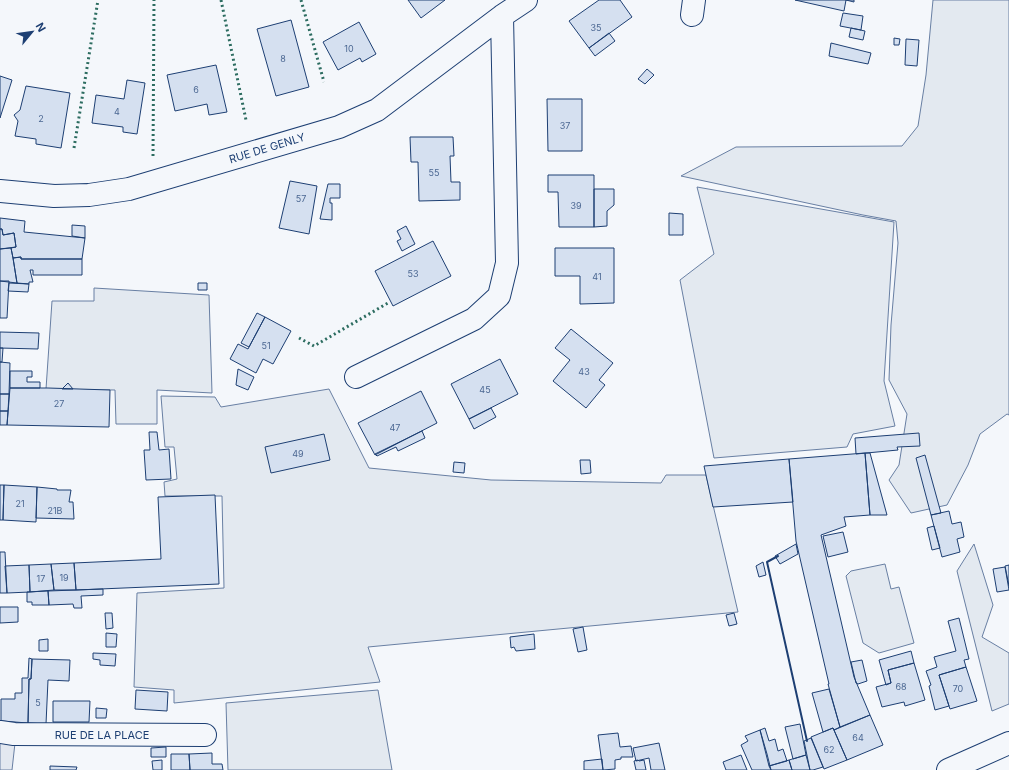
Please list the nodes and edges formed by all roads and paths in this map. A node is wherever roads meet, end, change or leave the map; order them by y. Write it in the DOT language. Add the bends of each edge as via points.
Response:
graph roads {
  1 [pos="526,0"];
  2 [pos="502,16"];
  3 [pos="0,191"];
  4 [pos="356,377"];
  5 [pos="0,732"];
  6 [pos="205,735"];
  7 [pos="1009,743"];
  8 [pos="948,770"];
  1 -- 2 [label="street, RUE DE GENLY"];
  2 -- 3 [label="street, RUE DE GENLY" via="377,110 339,127 129,189 89,195 54,196"];
  2 -- 4 [label="street" via="507,263 499,296 474,319"];
  5 -- 6 [label="street, RUE DE LA PLACE"];
  7 -- 8 [label="street"];
}
